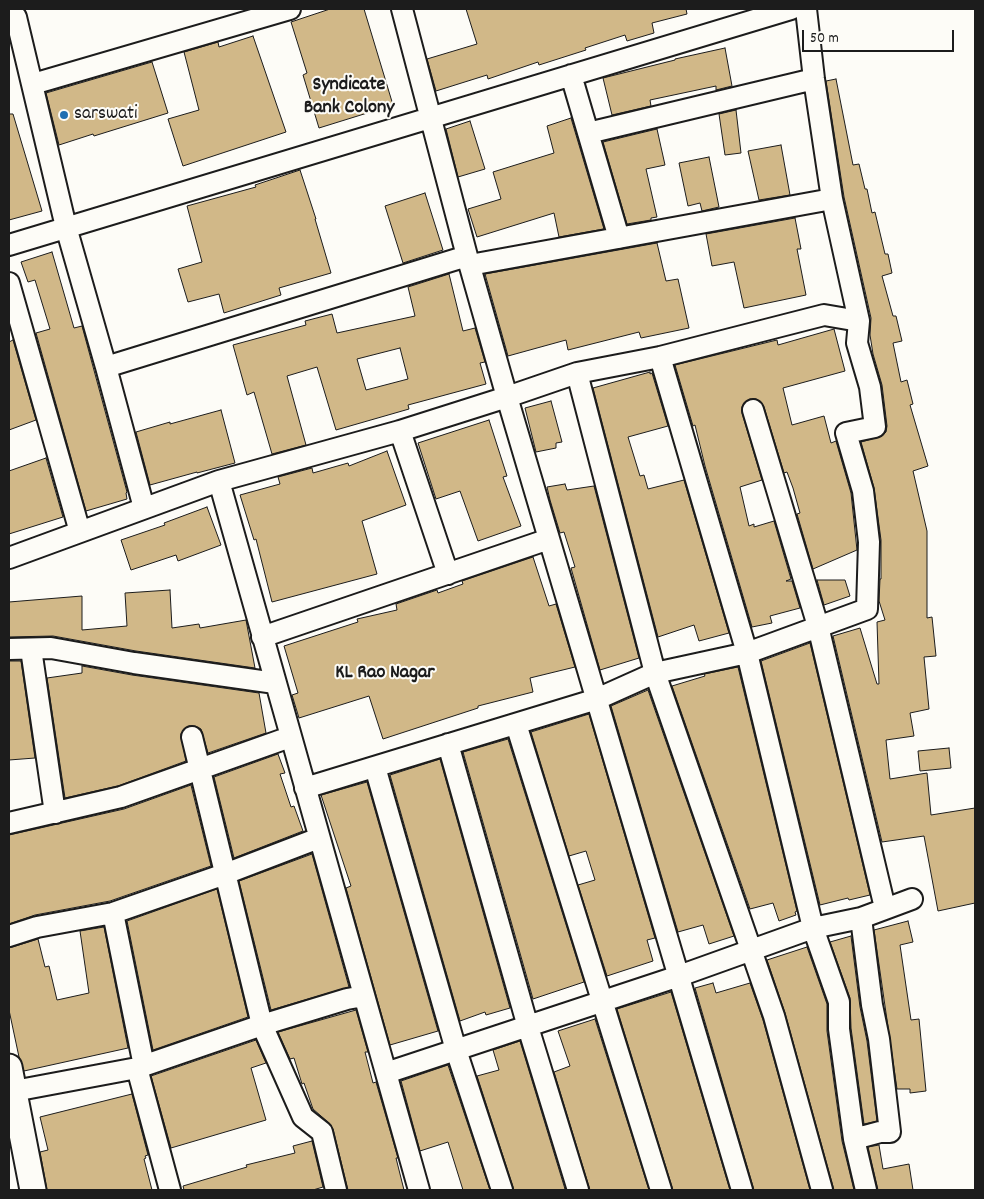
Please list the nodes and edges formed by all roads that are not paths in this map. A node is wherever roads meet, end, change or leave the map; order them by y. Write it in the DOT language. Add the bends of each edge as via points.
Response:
graph roads {
  1 [pos="290,9"];
  2 [pos="402,9"];
  3 [pos="791,9"];
  4 [pos="806,9"];
  5 [pos="16,17"];
  6 [pos="571,75"];
  7 [pos="814,79"];
  8 [pos="33,84"];
  9 [pos="431,118"];
  10 [pos="588,134"];
  11 [pos="832,199"];
  12 [pos="66,227"];
  13 [pos="619,238"];
  14 [pos="9,245"];
  15 [pos="469,261"];
  16 [pos="9,283"];
  17 [pos="859,321"];
  18 [pos="660,357"];
  19 [pos="106,367"];
  20 [pos="577,373"];
  21 [pos="507,397"];
  22 [pos="753,410"];
  23 [pos="400,430"];
  24 [pos="219,481"];
  25 [pos="144,508"];
  26 [pos="80,532"];
  27 [pos="549,539"];
  28 [pos="9,558"];
  29 [pos="448,574"];
  30 [pos="818,626"];
  31 [pos="262,637"];
  32 [pos="9,649"];
  33 [pos="31,649"];
  34 [pos="747,653"];
  35 [pos="655,672"];
  36 [pos="275,683"];
  37 [pos="597,699"];
  38 [pos="516,724"];
  39 [pos="192,737"];
  40 [pos="290,738"];
  41 [pos="448,744"];
  42 [pos="375,767"];
  43 [pos="200,770"];
  44 [pos="304,788"];
  45 [pos="55,813"];
  46 [pos="9,823"];
  47 [pos="319,838"];
  48 [pos="225,874"];
  49 [pos="912,899"];
  50 [pos="885,908"];
  51 [pos="113,913"];
  52 [pos="861,918"];
  53 [pos="813,928"];
  54 [pos="9,936"];
  55 [pos="752,950"];
  56 [pos="679,976"];
  57 [pos="364,996"];
  58 [pos="603,1002"];
  59 [pos="262,1025"];
  60 [pos="528,1027"];
  61 [pos="456,1050"];
  62 [pos="9,1067"];
  63 [pos="141,1067"];
  64 [pos="386,1073"];
  65 [pos="14,1091"];
  66 [pos="854,1139"];
  67 [pos="32,1190"];
  68 [pos="170,1190"];
  69 [pos="336,1190"];
  70 [pos="419,1190"];
  71 [pos="502,1190"];
  72 [pos="578,1190"];
  73 [pos="661,1190"];
  74 [pos="742,1190"];
  75 [pos="822,1190"];
  76 [pos="866,1190"];
  1 -- 8 [label="street"];
  2 -- 9 [label="street"];
  3 -- 6 [label="street"];
  4 -- 7 [label="street"];
  5 -- 8 [label="street"];
  6 -- 9 [label="street"];
  6 -- 10 [label="street"];
  7 -- 10 [label="street"];
  7 -- 11 [label="street"];
  8 -- 12 [label="street"];
  9 -- 12 [label="street"];
  9 -- 15 [label="street"];
  10 -- 13 [label="street"];
  11 -- 13 [label="street"];
  11 -- 17 [label="street"];
  12 -- 14 [label="street"];
  12 -- 19 [label="street"];
  13 -- 15 [label="street"];
  15 -- 19 [label="street"];
  15 -- 21 [label="street"];
  16 -- 26 [label="street"];
  17 -- 18 [label="street" via="824,315"];
  17 -- 30 [label="street" via="858,343 870,387 875,427 846,433 863,491 869,542 866,610"];
  18 -- 20 [label="street"];
  18 -- 34 [label="street"];
  19 -- 25 [label="street"];
  20 -- 21 [label="street"];
  20 -- 35 [label="street"];
  21 -- 23 [label="street"];
  21 -- 27 [label="street"];
  22 -- 30 [label="street"];
  23 -- 24 [label="street"];
  23 -- 29 [label="street"];
  24 -- 25 [label="street"];
  24 -- 31 [label="street"];
  25 -- 26 [label="street"];
  26 -- 28 [label="street"];
  27 -- 29 [label="street"];
  27 -- 37 [label="street"];
  29 -- 31 [label="street"];
  30 -- 34 [label="street"];
  30 -- 50 [label="street"];
  31 -- 36 [label="street"];
  32 -- 33 [label="street"];
  33 -- 36 [label="street" via="52,648"];
  33 -- 45 [label="street"];
  34 -- 35 [label="street"];
  34 -- 53 [label="street"];
  35 -- 37 [label="street"];
  35 -- 55 [label="street"];
  36 -- 40 [label="street"];
  37 -- 38 [label="street"];
  37 -- 56 [label="street"];
  38 -- 41 [label="street"];
  38 -- 58 [label="street"];
  39 -- 43 [label="street"];
  40 -- 43 [label="street"];
  40 -- 44 [label="street"];
  41 -- 42 [label="street"];
  41 -- 60 [label="street"];
  42 -- 44 [label="street"];
  42 -- 61 [label="street"];
  43 -- 45 [label="street" via="121,797"];
  43 -- 48 [label="street"];
  44 -- 47 [label="street"];
  45 -- 46 [label="street"];
  47 -- 48 [label="street"];
  47 -- 57 [label="street"];
  48 -- 51 [label="street"];
  48 -- 59 [label="street"];
  49 -- 50 [label="street"];
  50 -- 52 [label="street"];
  51 -- 54 [label="street" via="37,927"];
  51 -- 63 [label="street"];
  52 -- 53 [label="street"];
  52 -- 66 [label="street" via="890,1132"];
  53 -- 55 [label="street"];
  53 -- 66 [label="street" via="839,1002 839,1029"];
  55 -- 56 [label="street"];
  55 -- 75 [label="street" via="774,1016"];
  56 -- 58 [label="street"];
  56 -- 74 [label="street"];
  57 -- 59 [label="street"];
  57 -- 64 [label="street"];
  58 -- 60 [label="street"];
  58 -- 73 [label="street"];
  59 -- 63 [label="street"];
  59 -- 69 [label="street" via="303,1117 322,1132"];
  60 -- 61 [label="street"];
  60 -- 72 [label="street"];
  61 -- 64 [label="street"];
  61 -- 71 [label="street"];
  62 -- 65 [label="street"];
  63 -- 65 [label="street"];
  63 -- 68 [label="street"];
  64 -- 70 [label="street"];
  65 -- 67 [label="street"];
  66 -- 76 [label="street"];
}
